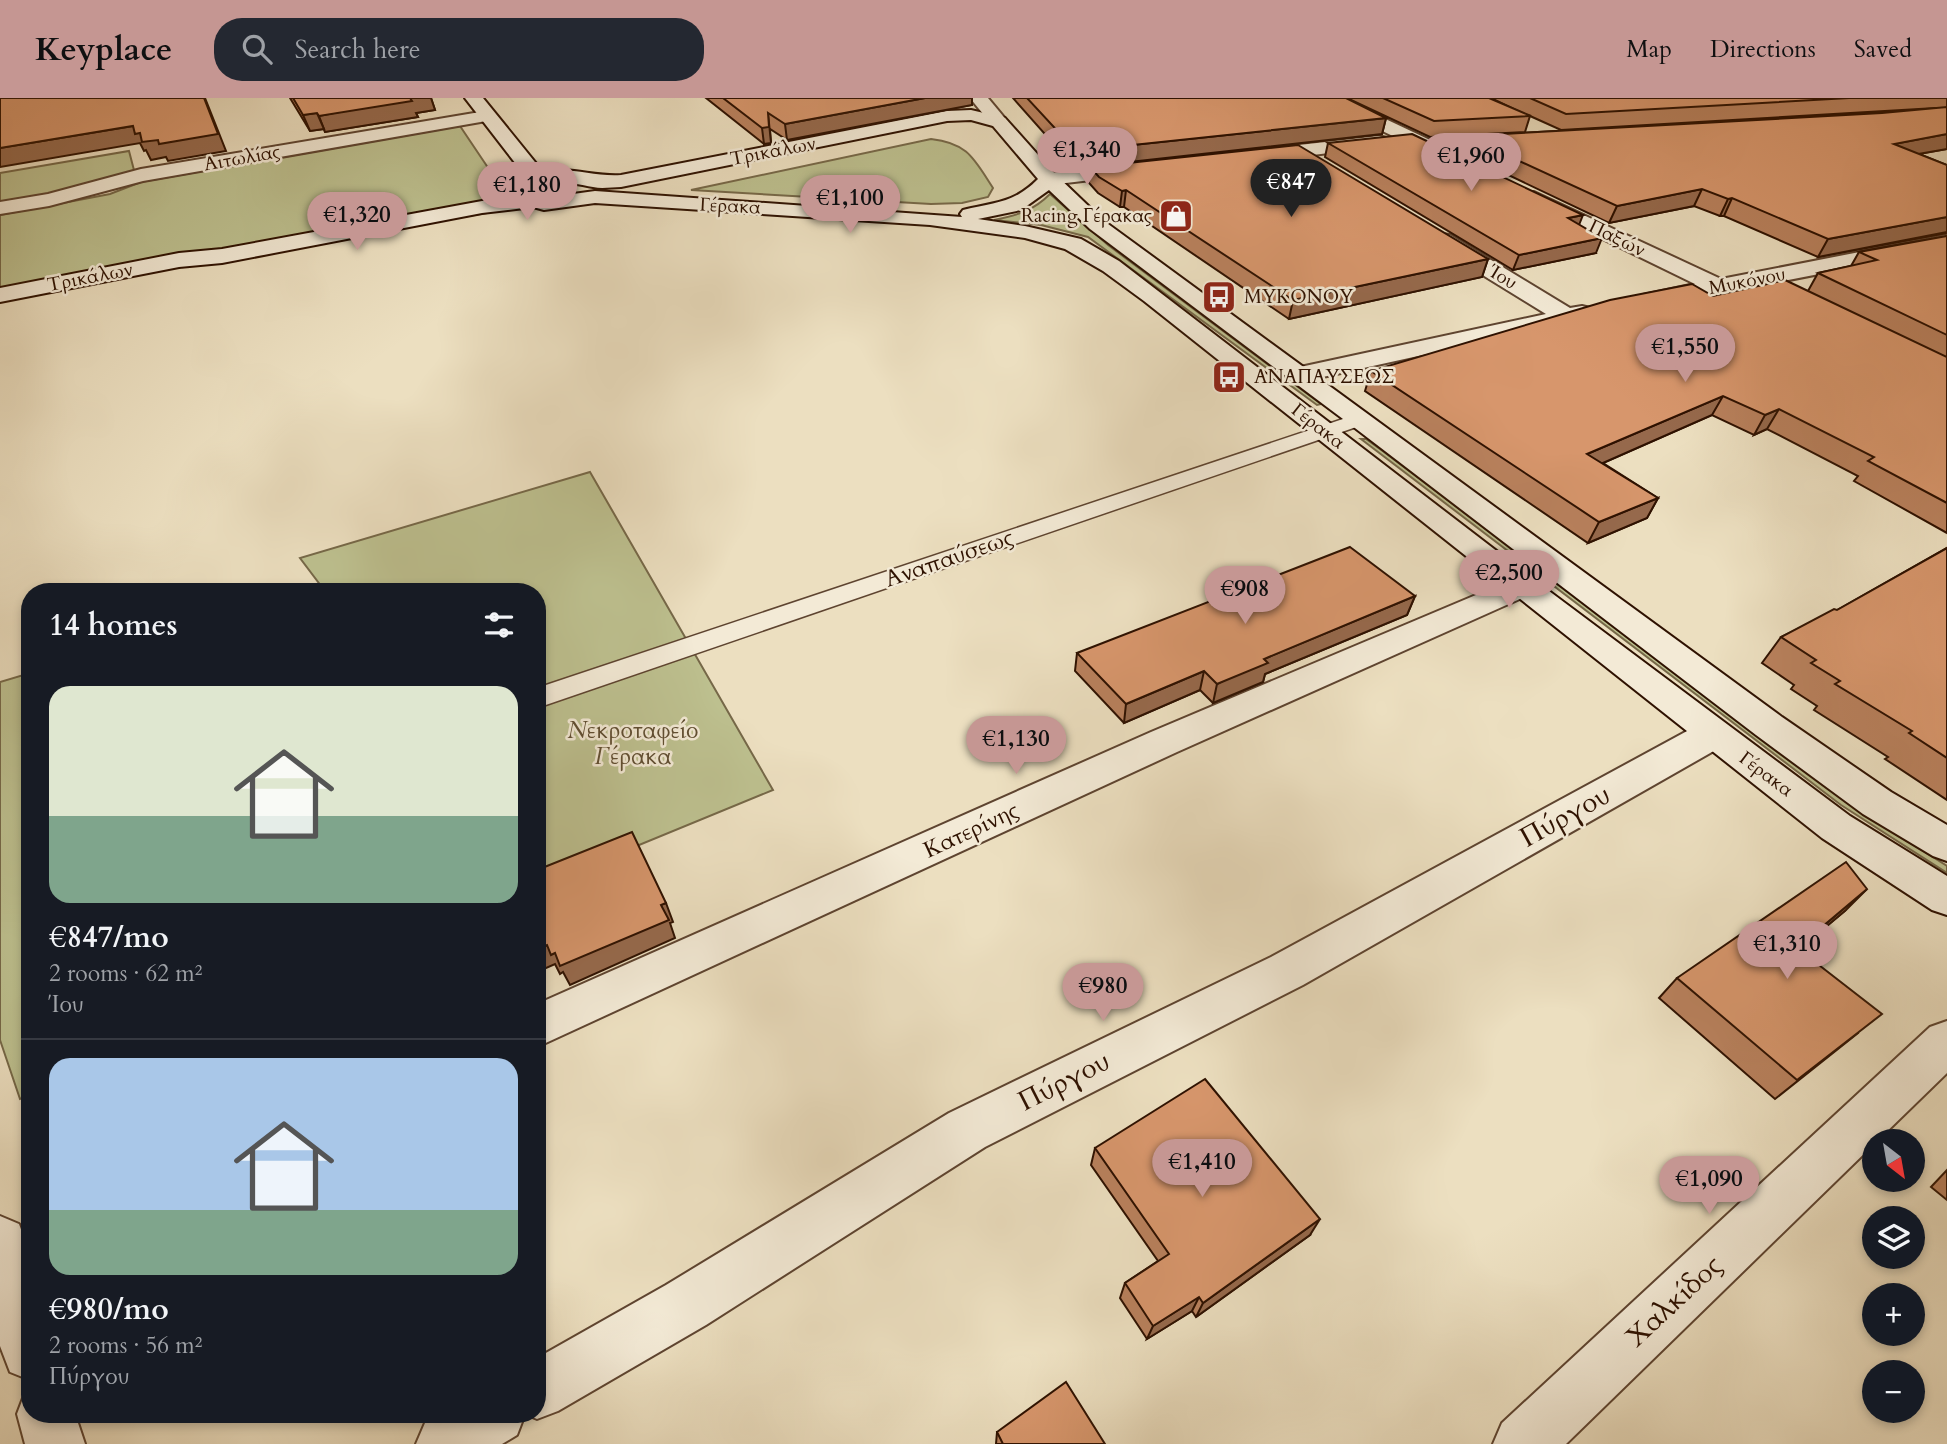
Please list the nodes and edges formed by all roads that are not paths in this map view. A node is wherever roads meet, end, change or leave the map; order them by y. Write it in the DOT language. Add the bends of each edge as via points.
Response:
graph roads {
  1 [pos="475,98"];
  2 [pos="979,98"];
  3 [pos="1327,98"];
  4 [pos="484,107"];
  5 [pos="948,107"];
  6 [pos="999,121"];
  7 [pos="1531,139"];
  8 [pos="1421,143"];
  9 [pos="1297,151"];
  10 [pos="1242,158"];
  11 [pos="1466,165"];
  12 [pos="1320,166"];
  13 [pos="1159,167"];
  14 [pos="1049,179"];
  15 [pos="532,189"];
  16 [pos="1517,189"];
  17 [pos="597,190"];
  18 [pos="0,208"];
  19 [pos="930,219"];
  20 [pos="1425,230"];
  21 [pos="1947,242"];
  22 [pos="1758,279"];
  23 [pos="1718,287"];
  24 [pos="0,295"];
  25 [pos="1794,297"];
  26 [pos="1629,304"];
  27 [pos="1604,309"];
  28 [pos="1566,316"];
  29 [pos="1300,374"];
  30 [pos="1361,419"];
  31 [pos="1325,431"];
  32 [pos="1521,586"];
  33 [pos="546,695"];
  34 [pos="1713,734"];
  35 [pos="1947,845"];
  36 [pos="1947,898"];
  37 [pos="546,1022"];
  38 [pos="1947,1042"];
  39 [pos="11,1245"];
  40 [pos="21,1301"];
  41 [pos="546,1385"];
  42 [pos="49,1423"];
  43 [pos="481,1423"];
  44 [pos="55,1444"];
  45 [pos="446,1444"];
  46 [pos="1522,1444"];
  1 -- 4 [label="street"];
  2 -- 6 [label="street, Γέρακα"];
  3 -- 8 [label="street"];
  4 -- 15 [label="street"];
  4 -- 18 [label="street, Αιτωλίας" via="141,175"];
  5 -- 6 [label="street, Τρικάλων"];
  5 -- 17 [label="street, Τρικάλων"];
  6 -- 14 [label="street, Γέρακα"];
  7 -- 8 [label="street"];
  8 -- 9 [label="street"];
  8 -- 11 [label="street"];
  9 -- 10 [label="street"];
  9 -- 12 [label="street"];
  13 -- 14 [label="street"];
  14 -- 19 [label="street" via="1034,195 1002,211"];
  14 -- 29 [label="street, Γέρακα" via="1097,225"];
  15 -- 17 [label="street, Τρικάλων" via="560,203"];
  15 -- 24 [label="street, Τρικάλων" via="482,207"];
  16 -- 23 [label="street, Παξών"];
  17 -- 19 [label="street, Γέρακα"];
  19 -- 31 [label="street, Γέρακα" via="1026,232 1090,253"];
  20 -- 28 [label="street, Ίου"];
  21 -- 22 [label="street, Μυκόνου"];
  22 -- 23 [label="street, Μυκόνου"];
  22 -- 25 [label="street"];
  23 -- 26 [label="street, Μυκόνου"];
  27 -- 28 [label="street"];
  28 -- 29 [label="street"];
  29 -- 30 [label="street, Γέρακα"];
  30 -- 31 [label="lane, Αναπαύσεως"];
  30 -- 35 [label="street, Γέρακα" via="1769,726 1877,803"];
  31 -- 32 [label="street, Γέρακα"];
  31 -- 33 [label="lane, Αναπαύσεως"];
  32 -- 34 [label="street, Γέρακα"];
  32 -- 37 [label="street, Κατερίνης"];
  34 -- 36 [label="street, Γέρακα" via="1836,827"];
  34 -- 41 [label="street, Πύργου" via="1287,971 967,1130 686,1305"];
  38 -- 46 [label="street, Χαλκίδος"];
  39 -- 40 [label="street"];
  42 -- 44 [label="street"];
  43 -- 45 [label="street"];
}
